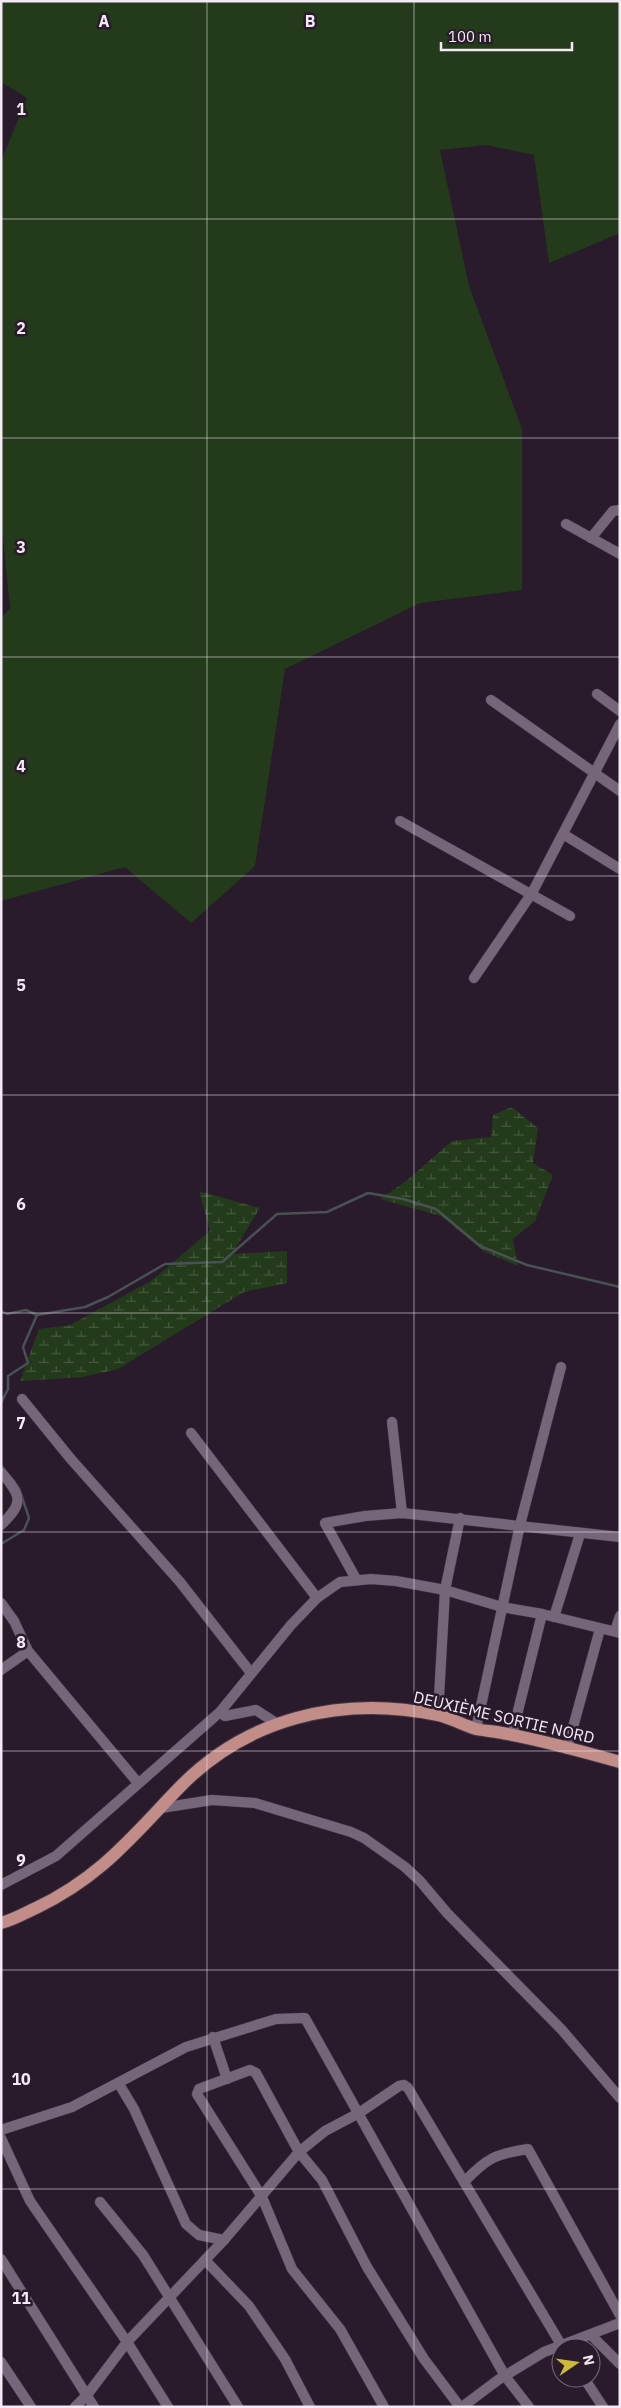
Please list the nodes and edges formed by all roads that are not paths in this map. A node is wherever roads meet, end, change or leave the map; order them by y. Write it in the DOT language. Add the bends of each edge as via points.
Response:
graph roads {
  1 [pos="620,510"];
  2 [pos="566,524"];
  3 [pos="591,538"];
  4 [pos="620,554"];
  5 [pos="597,694"];
  6 [pos="491,700"];
  7 [pos="620,711"];
  8 [pos="620,724"];
  9 [pos="595,773"];
  10 [pos="620,791"];
  11 [pos="400,821"];
  12 [pos="563,834"];
  13 [pos="620,869"];
  14 [pos="532,894"];
  15 [pos="570,916"];
  16 [pos="474,978"];
  17 [pos="561,1367"];
  18 [pos="22,1399"];
  19 [pos="392,1422"];
  20 [pos="191,1434"];
  21 [pos="1,1472"];
  22 [pos="402,1513"];
  23 [pos="460,1518"];
  24 [pos="1,1525"];
  25 [pos="520,1525"];
  26 [pos="580,1534"];
  27 [pos="620,1537"];
  28 [pos="356,1579"];
  29 [pos="445,1590"];
  30 [pos="317,1598"];
  31 [pos="1,1603"];
  32 [pos="502,1607"];
  33 [pos="542,1614"];
  34 [pos="620,1616"];
  35 [pos="554,1617"];
  36 [pos="600,1629"];
  37 [pos="618,1632"];
  38 [pos="28,1651"];
  39 [pos="1,1670"];
  40 [pos="251,1673"];
  41 [pos="220,1712"];
  42 [pos="438,1715"];
  43 [pos="276,1724"];
  44 [pos="476,1729"];
  45 [pos="512,1735"];
  46 [pos="567,1749"];
  47 [pos="620,1762"];
  48 [pos="138,1783"];
  49 [pos="161,1808"];
  50 [pos="1,1885"];
  51 [pos="1,1923"];
  52 [pos="213,2037"];
  53 [pos="227,2079"];
  54 [pos="119,2084"];
  55 [pos="620,2098"];
  56 [pos="359,2114"];
  57 [pos="1,2130"];
  58 [pos="1,2138"];
  59 [pos="299,2152"];
  60 [pos="464,2182"];
  61 [pos="262,2197"];
  62 [pos="100,2202"];
  63 [pos="224,2240"];
  64 [pos="1,2259"];
  65 [pos="205,2260"];
  66 [pos="170,2298"];
  67 [pos="620,2314"];
  68 [pos="620,2323"];
  69 [pos="591,2334"];
  70 [pos="557,2338"];
  71 [pos="581,2338"];
  72 [pos="127,2342"];
  73 [pos="551,2352"];
  74 [pos="1,2362"];
  75 [pos="620,2364"];
  76 [pos="505,2376"];
  77 [pos="591,2388"];
  78 [pos="87,2396"];
  79 [pos="31,2407"];
  80 [pos="75,2407"];
  81 [pos="94,2407"];
  82 [pos="168,2407"];
  83 [pos="238,2407"];
  84 [pos="310,2407"];
  85 [pos="384,2407"];
  86 [pos="461,2407"];
  87 [pos="529,2407"];
  88 [pos="603,2407"];
  1 -- 3 [label="street" via="613,511 602,521"];
  2 -- 3 [label="street"];
  3 -- 4 [label="street"];
  5 -- 7 [label="street"];
  6 -- 9 [label="street"];
  8 -- 9 [label="street"];
  9 -- 10 [label="street"];
  9 -- 12 [label="street"];
  11 -- 14 [label="street"];
  12 -- 13 [label="street"];
  12 -- 14 [label="street"];
  14 -- 15 [label="street"];
  14 -- 16 [label="street"];
  17 -- 25 [label="street"];
  18 -- 40 [label="street" via="180,1582"];
  19 -- 22 [label="street"];
  20 -- 30 [label="street"];
  21 -- 24 [label="street" via="14,1486 18,1500 16,1511"];
  22 -- 23 [label="street"];
  22 -- 28 [label="street" via="325,1523"];
  23 -- 25 [label="street"];
  23 -- 29 [label="street"];
  25 -- 26 [label="street"];
  25 -- 32 [label="street"];
  26 -- 27 [label="street"];
  26 -- 35 [label="street"];
  28 -- 29 [label="street" via="389,1580"];
  28 -- 30 [label="street" via="340,1582"];
  29 -- 32 [label="street"];
  29 -- 42 [label="street"];
  30 -- 40 [label="street" via="279,1637"];
  31 -- 38 [label="street" via="14,1621"];
  32 -- 33 [label="street"];
  32 -- 44 [label="street"];
  33 -- 35 [label="street"];
  33 -- 45 [label="street"];
  34 -- 37 [label="street"];
  35 -- 36 [label="street"];
  36 -- 37 [label="street"];
  36 -- 46 [label="street"];
  38 -- 39 [label="street"];
  38 -- 48 [label="street"];
  40 -- 41 [label="street"];
  41 -- 43 [label="street" via="225,1716 256,1710"];
  41 -- 48 [label="street"];
  42 -- 43 [label="main road, DEUXIÈME SORTIE NORD" via="353,1709 328,1711"];
  42 -- 44 [label="main road, DEUXIÈME SORTIE NORD"];
  43 -- 49 [label="main road, DEUXIÈME SORTIE NORD" via="214,1755"];
  44 -- 45 [label="main road, DEUXIÈME SORTIE NORD"];
  45 -- 46 [label="main road, DEUXIÈME SORTIE NORD"];
  46 -- 47 [label="main road, DEUXIÈME SORTIE NORD"];
  48 -- 50 [label="street" via="56,1856"];
  49 -- 51 [label="main road, DEUXIÈME SORTIE NORD" via="118,1853 76,1887"];
  49 -- 55 [label="street" via="212,1800 255,1803 358,1834 420,1881 447,1913 562,2030"];
  52 -- 53 [label="street"];
  52 -- 54 [label="street" via="178,2050"];
  52 -- 56 [label="street" via="276,2019 305,2018"];
  53 -- 59 [label="street" via="250,2070 256,2073"];
  53 -- 61 [label="street" via="199,2089 197,2094"];
  54 -- 57 [label="street" via="54,2114"];
  54 -- 63 [label="street" via="134,2109 186,2224 200,2235"];
  56 -- 59 [label="street" via="325,2131"];
  56 -- 60 [label="street" via="404,2085"];
  56 -- 76 [label="street"];
  58 -- 72 [label="street" via="30,2201"];
  59 -- 61 [label="street"];
  59 -- 86 [label="street" via="322,2180 357,2249 410,2338"];
  60 -- 67 [label="street" via="485,2161 504,2153 528,2149"];
  60 -- 70 [label="street"];
  61 -- 63 [label="street"];
  61 -- 85 [label="street" via="292,2269 340,2329"];
  62 -- 66 [label="street" via="143,2255"];
  63 -- 65 [label="street"];
  64 -- 78 [label="street"];
  65 -- 66 [label="street"];
  65 -- 84 [label="street" via="249,2306 285,2359"];
  66 -- 72 [label="street"];
  66 -- 83 [label="street"];
  68 -- 69 [label="street"];
  69 -- 71 [label="street"];
  69 -- 75 [label="street"];
  72 -- 78 [label="street"];
  72 -- 82 [label="street"];
  73 -- 76 [label="street"];
  74 -- 79 [label="street"];
  76 -- 86 [label="street"];
  76 -- 87 [label="street"];
  77 -- 88 [label="street"];
  78 -- 80 [label="street"];
  78 -- 81 [label="street"];
}
